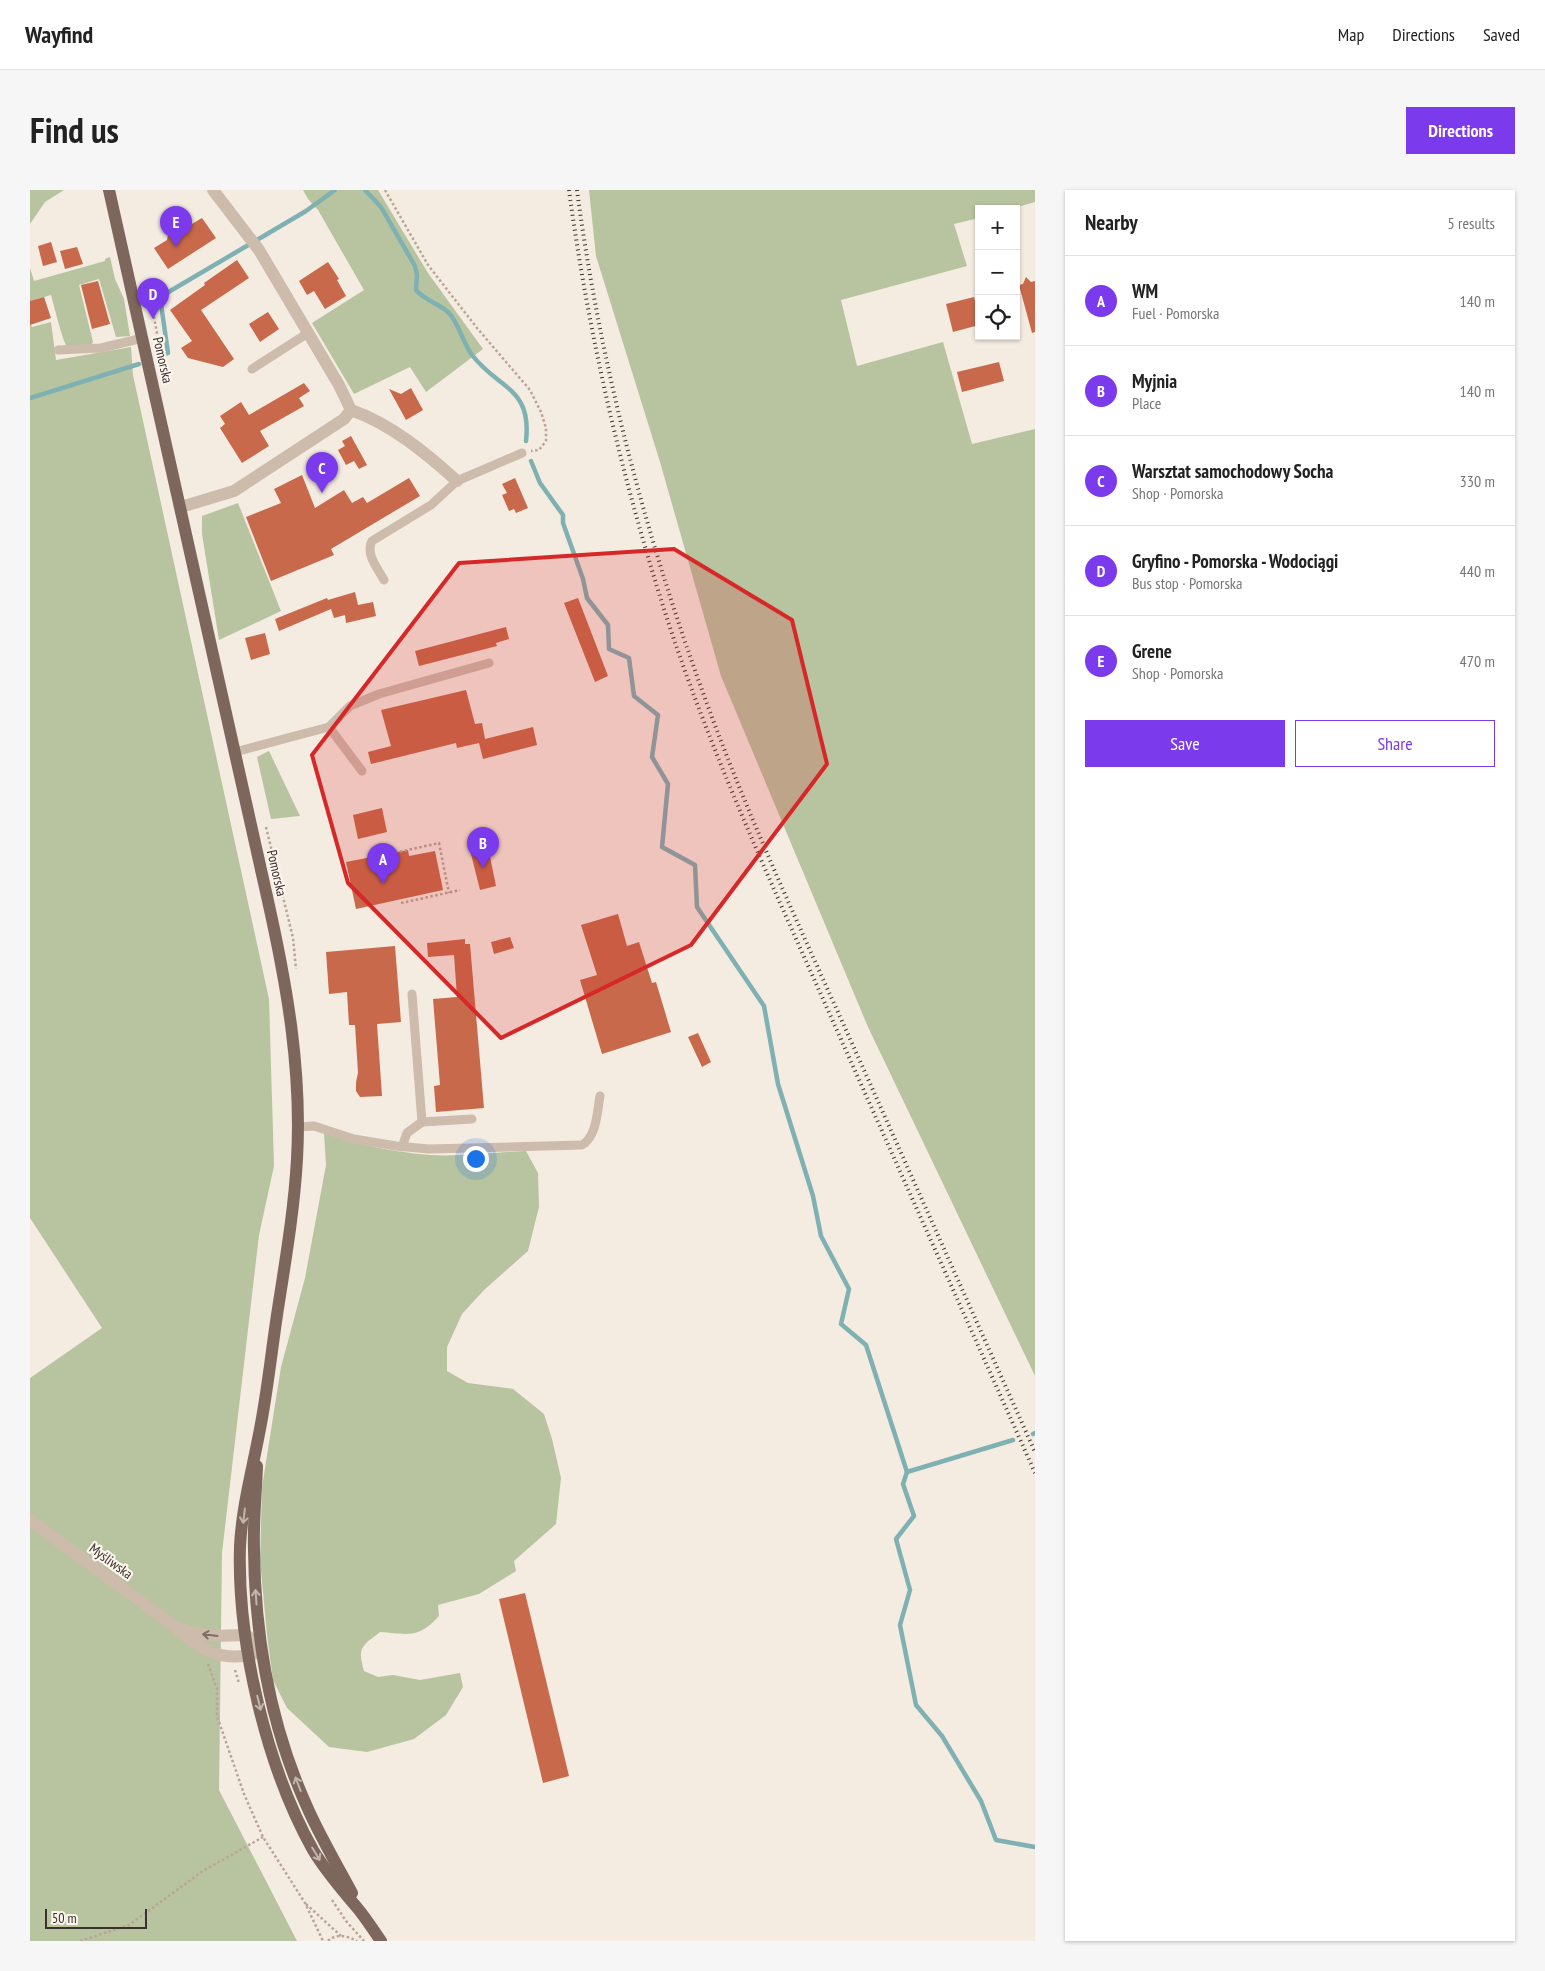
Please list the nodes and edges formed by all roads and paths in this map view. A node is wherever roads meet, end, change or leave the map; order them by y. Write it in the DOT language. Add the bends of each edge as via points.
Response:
graph roads {
  1 [pos="110,190"];
  2 [pos="213,190"];
  3 [pos="385,190"];
  4 [pos="308,333"];
  5 [pos="143,338"];
  6 [pos="58,350"];
  7 [pos="252,370"];
  8 [pos="351,410"];
  9 [pos="522,453"];
  10 [pos="457,481"];
  11 [pos="181,507"];
  12 [pos="384,580"];
  13 [pos="489,663"];
  14 [pos="328,727"];
  15 [pos="235,752"];
  16 [pos="362,771"];
  17 [pos="390,854"];
  18 [pos="460,890"];
  19 [pos="449,893"];
  20 [pos="401,903"];
  21 [pos="412,994"];
  22 [pos="600,1096"];
  23 [pos="472,1119"];
  24 [pos="422,1122"];
  25 [pos="298,1127"];
  26 [pos="402,1147"];
  27 [pos="259,1434"];
  28 [pos="30,1520"];
  29 [pos="174,1626"];
  30 [pos="246,1635"];
  31 [pos="261,1645"];
  32 [pos="204,1650"];
  33 [pos="248,1655"];
  34 [pos="263,1837"];
  35 [pos="305,1903"];
  36 [pos="360,1911"];
  37 [pos="341,1936"];
  38 [pos="80,1941"];
  39 [pos="323,1941"];
  40 [pos="328,1941"];
  41 [pos="357,1941"];
  42 [pos="381,1941"];
  1 -- 5 [label="main road, Pomorska"];
  2 -- 4 [label="street" via="259,250"];
  3 -- 9 [label="path" via="428,265 530,390 541,412 546,441 539,450"];
  4 -- 7 [label="lane"];
  4 -- 8 [label="street"];
  5 -- 6 [label="lane" via="101,348"];
  5 -- 11 [label="main road, Pomorska"];
  8 -- 10 [label="street" via="373,419 428,455"];
  8 -- 11 [label="street" via="337,424 234,491"];
  9 -- 10 [label="lane"];
  10 -- 12 [label="lane" via="431,505 372,541 370,555"];
  11 -- 15 [label="main road, Pomorska"];
  13 -- 14 [label="lane" via="378,694 350,706"];
  14 -- 15 [label="lane"];
  14 -- 16 [label="lane"];
  15 -- 25 [label="main road, Pomorska" via="288,998 296,1059"];
  17 -- 19 [label="path" via="439,844"];
  18 -- 19 [label="path"];
  19 -- 20 [label="path"];
  21 -- 24 [label="lane"];
  22 -- 26 [label="lane" via="593,1132 588,1142 582,1145 461,1149"];
  23 -- 24 [label="lane"];
  24 -- 26 [label="lane" via="407,1133"];
  25 -- 26 [label="lane" via="314,1126 354,1139"];
  25 -- 27 [label="main road, Pomorska" via="293,1206"];
  27 -- 30 [label="main road, one-way" via="248,1480 240,1547"];
  31 -- 27 [label="main road, one-way" via="254,1548"];
  28 -- 29 [label="street, Myśliwska"];
  30 -- 29 [label="street, Myśliwska, one-way" via="214,1636"];
  29 -- 32 [label="street, Myśliwska"];
  30 -- 31 [label="street"];
  30 -- 33 [label="main road"];
  31 -- 33 [label="street" via="254,1654"];
  36 -- 31 [label="main road, one-way" via="307,1808 287,1755"];
  32 -- 33 [label="street, Myśliwska" via="213,1654"];
  32 -- 34 [label="path" via="218,1689 217,1716"];
  33 -- 36 [label="main road, one-way" via="268,1735 298,1818 319,1859"];
  34 -- 35 [label="path"];
  34 -- 38 [label="path" via="203,1871 129,1925"];
  35 -- 37 [label="path"];
  35 -- 39 [label="path"];
  36 -- 42 [label="main road"];
  37 -- 40 [label="path"];
  37 -- 41 [label="path"];
}
